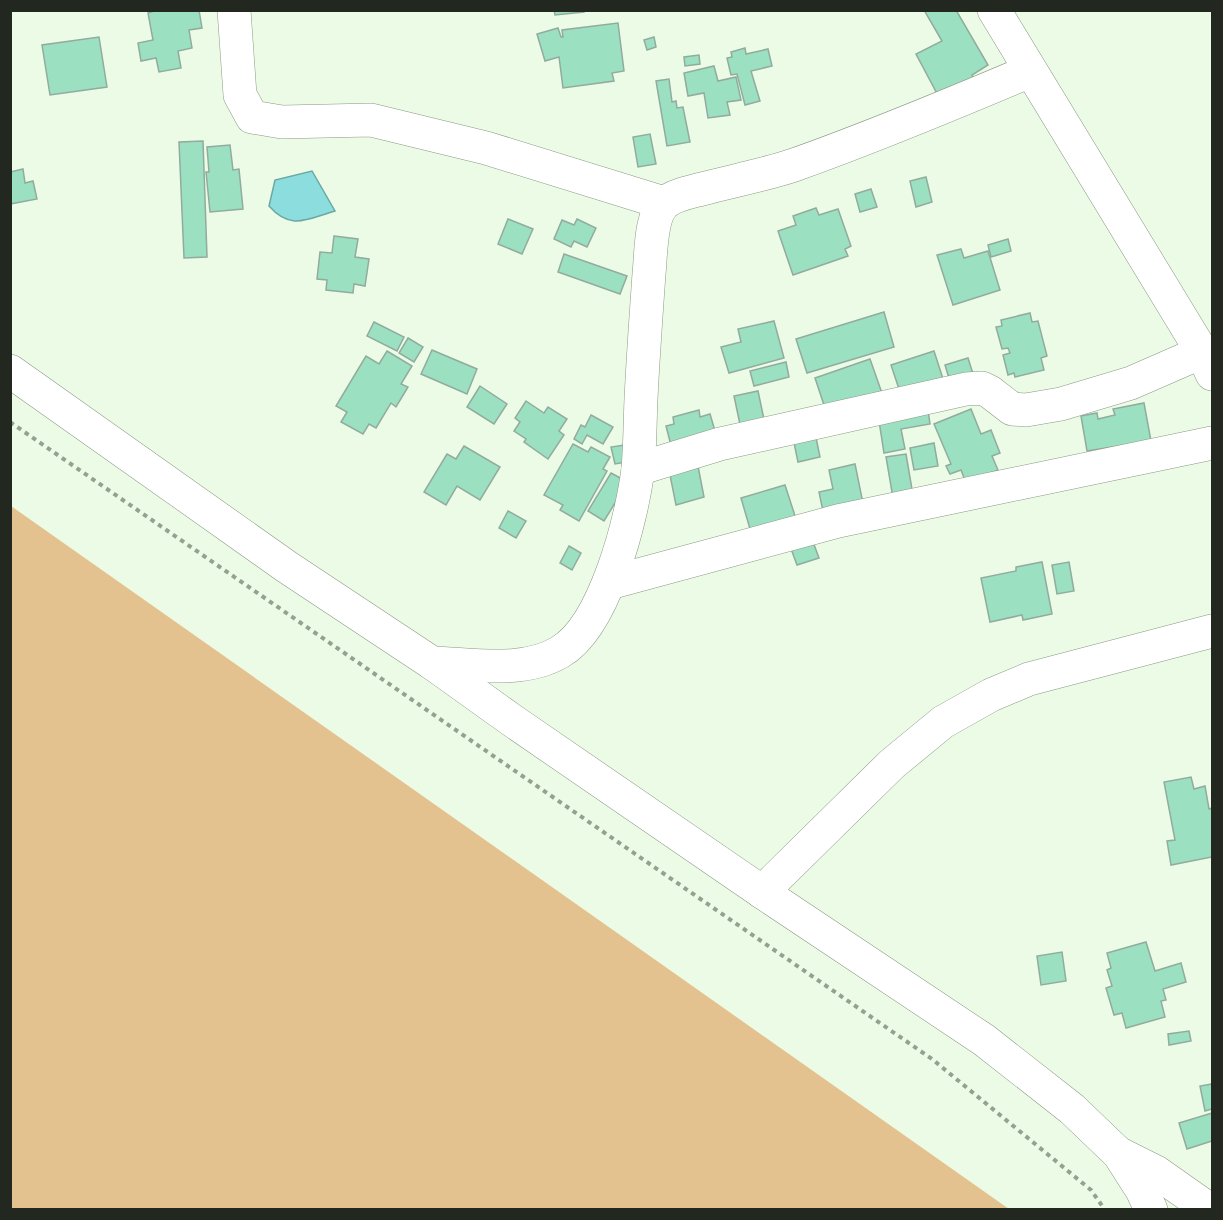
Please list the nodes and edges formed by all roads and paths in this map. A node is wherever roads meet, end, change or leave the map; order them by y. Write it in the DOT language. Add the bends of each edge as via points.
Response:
graph roads {
  1 [pos="234,10"];
  2 [pos="994,10"];
  3 [pos="1030,71"];
  4 [pos="664,203"];
  5 [pos="1207,363"];
  6 [pos="10,371"];
  7 [pos="10,422"];
  8 [pos="1212,443"];
  9 [pos="638,469"];
  10 [pos="609,583"];
  11 [pos="1212,631"];
  12 [pos="432,663"];
  13 [pos="762,892"];
  14 [pos="1119,1154"];
  15 [pos="1203,1193"];
  16 [pos="1105,1209"];
  17 [pos="1150,1209"];
  1 -- 4 [label="street" via="240,95 252,117 282,122 371,120 486,148"];
  2 -- 3 [label="street"];
  3 -- 4 [label="street" via="791,166 686,193"];
  3 -- 5 [label="street"];
  4 -- 9 [label="street" via="656,217 653,236"];
  5 -- 9 [label="street" via="1026,410 1012,409 982,388 966,389 720,444"];
  6 -- 12 [label="street" via="286,567"];
  7 -- 16 [label="path" via="933,1059 1090,1190"];
  8 -- 10 [label="street" via="838,521"];
  9 -- 10 [label="street"];
  10 -- 12 [label="street" via="594,615 561,652 538,662 510,666"];
  11 -- 13 [label="street" via="1029,679 991,694 943,722 892,764"];
  12 -- 13 [label="street"];
  13 -- 14 [label="street" via="984,1040 1072,1109"];
  14 -- 15 [label="street"];
  14 -- 17 [label="street"];
}
